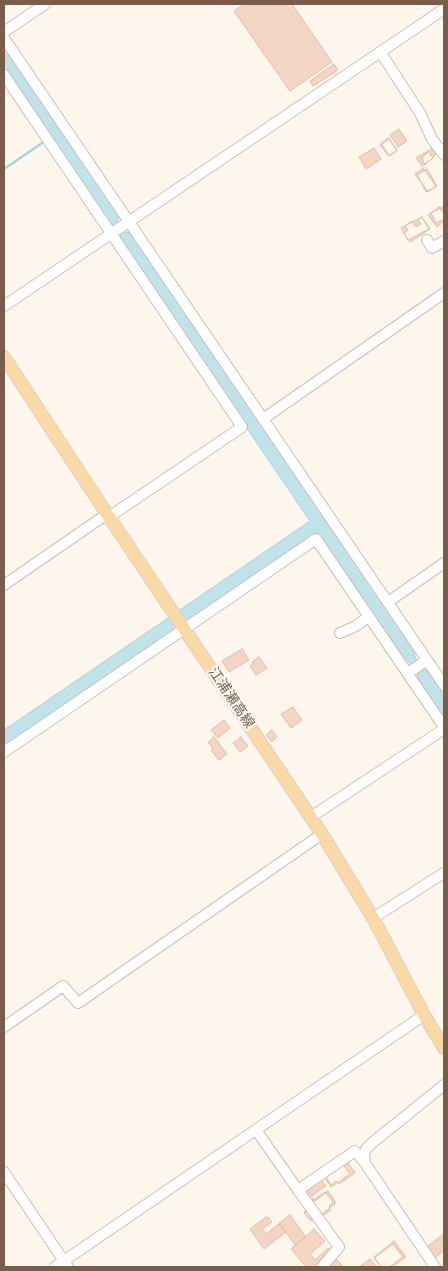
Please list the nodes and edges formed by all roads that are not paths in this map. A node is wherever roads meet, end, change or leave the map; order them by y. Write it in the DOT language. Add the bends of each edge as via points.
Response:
graph roads {
  1 [pos="45,4"];
  2 [pos="444,9"];
  3 [pos="4,32"];
  4 [pos="4,38"];
  5 [pos="381,53"];
  6 [pos="4,75"];
  7 [pos="444,155"];
  8 [pos="126,223"];
  9 [pos="112,232"];
  10 [pos="427,240"];
  11 [pos="444,241"];
  12 [pos="444,293"];
  13 [pos="4,306"];
  14 [pos="4,357"];
  15 [pos="263,420"];
  16 [pos="108,516"];
  17 [pos="444,563"];
  18 [pos="4,585"];
  19 [pos="388,602"];
  20 [pos="369,616"];
  21 [pos="183,627"];
  22 [pos="340,634"];
  23 [pos="417,666"];
  24 [pos="444,685"];
  25 [pos="444,728"];
  26 [pos="4,752"];
  27 [pos="311,816"];
  28 [pos="322,834"];
  29 [pos="444,873"];
  30 [pos="373,918"];
  31 [pos="424,1015"];
  32 [pos="4,1027"];
  33 [pos="444,1048"];
  34 [pos="444,1085"];
  35 [pos="256,1130"];
  36 [pos="365,1162"];
  37 [pos="4,1172"];
  38 [pos="298,1190"];
  39 [pos="444,1263"];
  40 [pos="62,1265"];
  41 [pos="322,1267"];
  42 [pos="436,1267"];
  1 -- 3 [label="street"];
  2 -- 5 [label="street"];
  4 -- 8 [label="street"];
  5 -- 7 [label="street"];
  5 -- 8 [label="street"];
  6 -- 9 [label="street"];
  8 -- 9 [label="street"];
  8 -- 15 [label="street"];
  9 -- 13 [label="street"];
  9 -- 16 [label="street" via="242,427"];
  10 -- 11 [label="street" via="432,248"];
  12 -- 15 [label="street"];
  14 -- 16 [label="main road, 江浦瀬高線"];
  15 -- 19 [label="street"];
  16 -- 18 [label="street"];
  16 -- 21 [label="main road, 江浦瀬高線"];
  17 -- 19 [label="street"];
  19 -- 23 [label="street"];
  20 -- 21 [label="street" via="316,539"];
  20 -- 22 [label="street"];
  20 -- 23 [label="street"];
  21 -- 26 [label="street"];
  21 -- 27 [label="main road, 江浦瀬高線"];
  23 -- 24 [label="street"];
  23 -- 25 [label="street"];
  25 -- 27 [label="street"];
  27 -- 28 [label="main road, 江浦瀬高線"];
  28 -- 30 [label="main road, 江浦瀬高線"];
  28 -- 32 [label="street" via="78,1003 63,986"];
  29 -- 30 [label="street"];
  30 -- 31 [label="main road, 江浦瀬高線"];
  31 -- 33 [label="main road, 江浦瀬高線"];
  31 -- 35 [label="street"];
  34 -- 36 [label="street" via="372,1143 366,1149"];
  35 -- 38 [label="street"];
  35 -- 40 [label="street"];
  36 -- 38 [label="street" via="354,1151"];
  36 -- 42 [label="street"];
  37 -- 40 [label="street"];
  38 -- 41 [label="street" via="339,1247"];
  39 -- 42 [label="street"];
}
